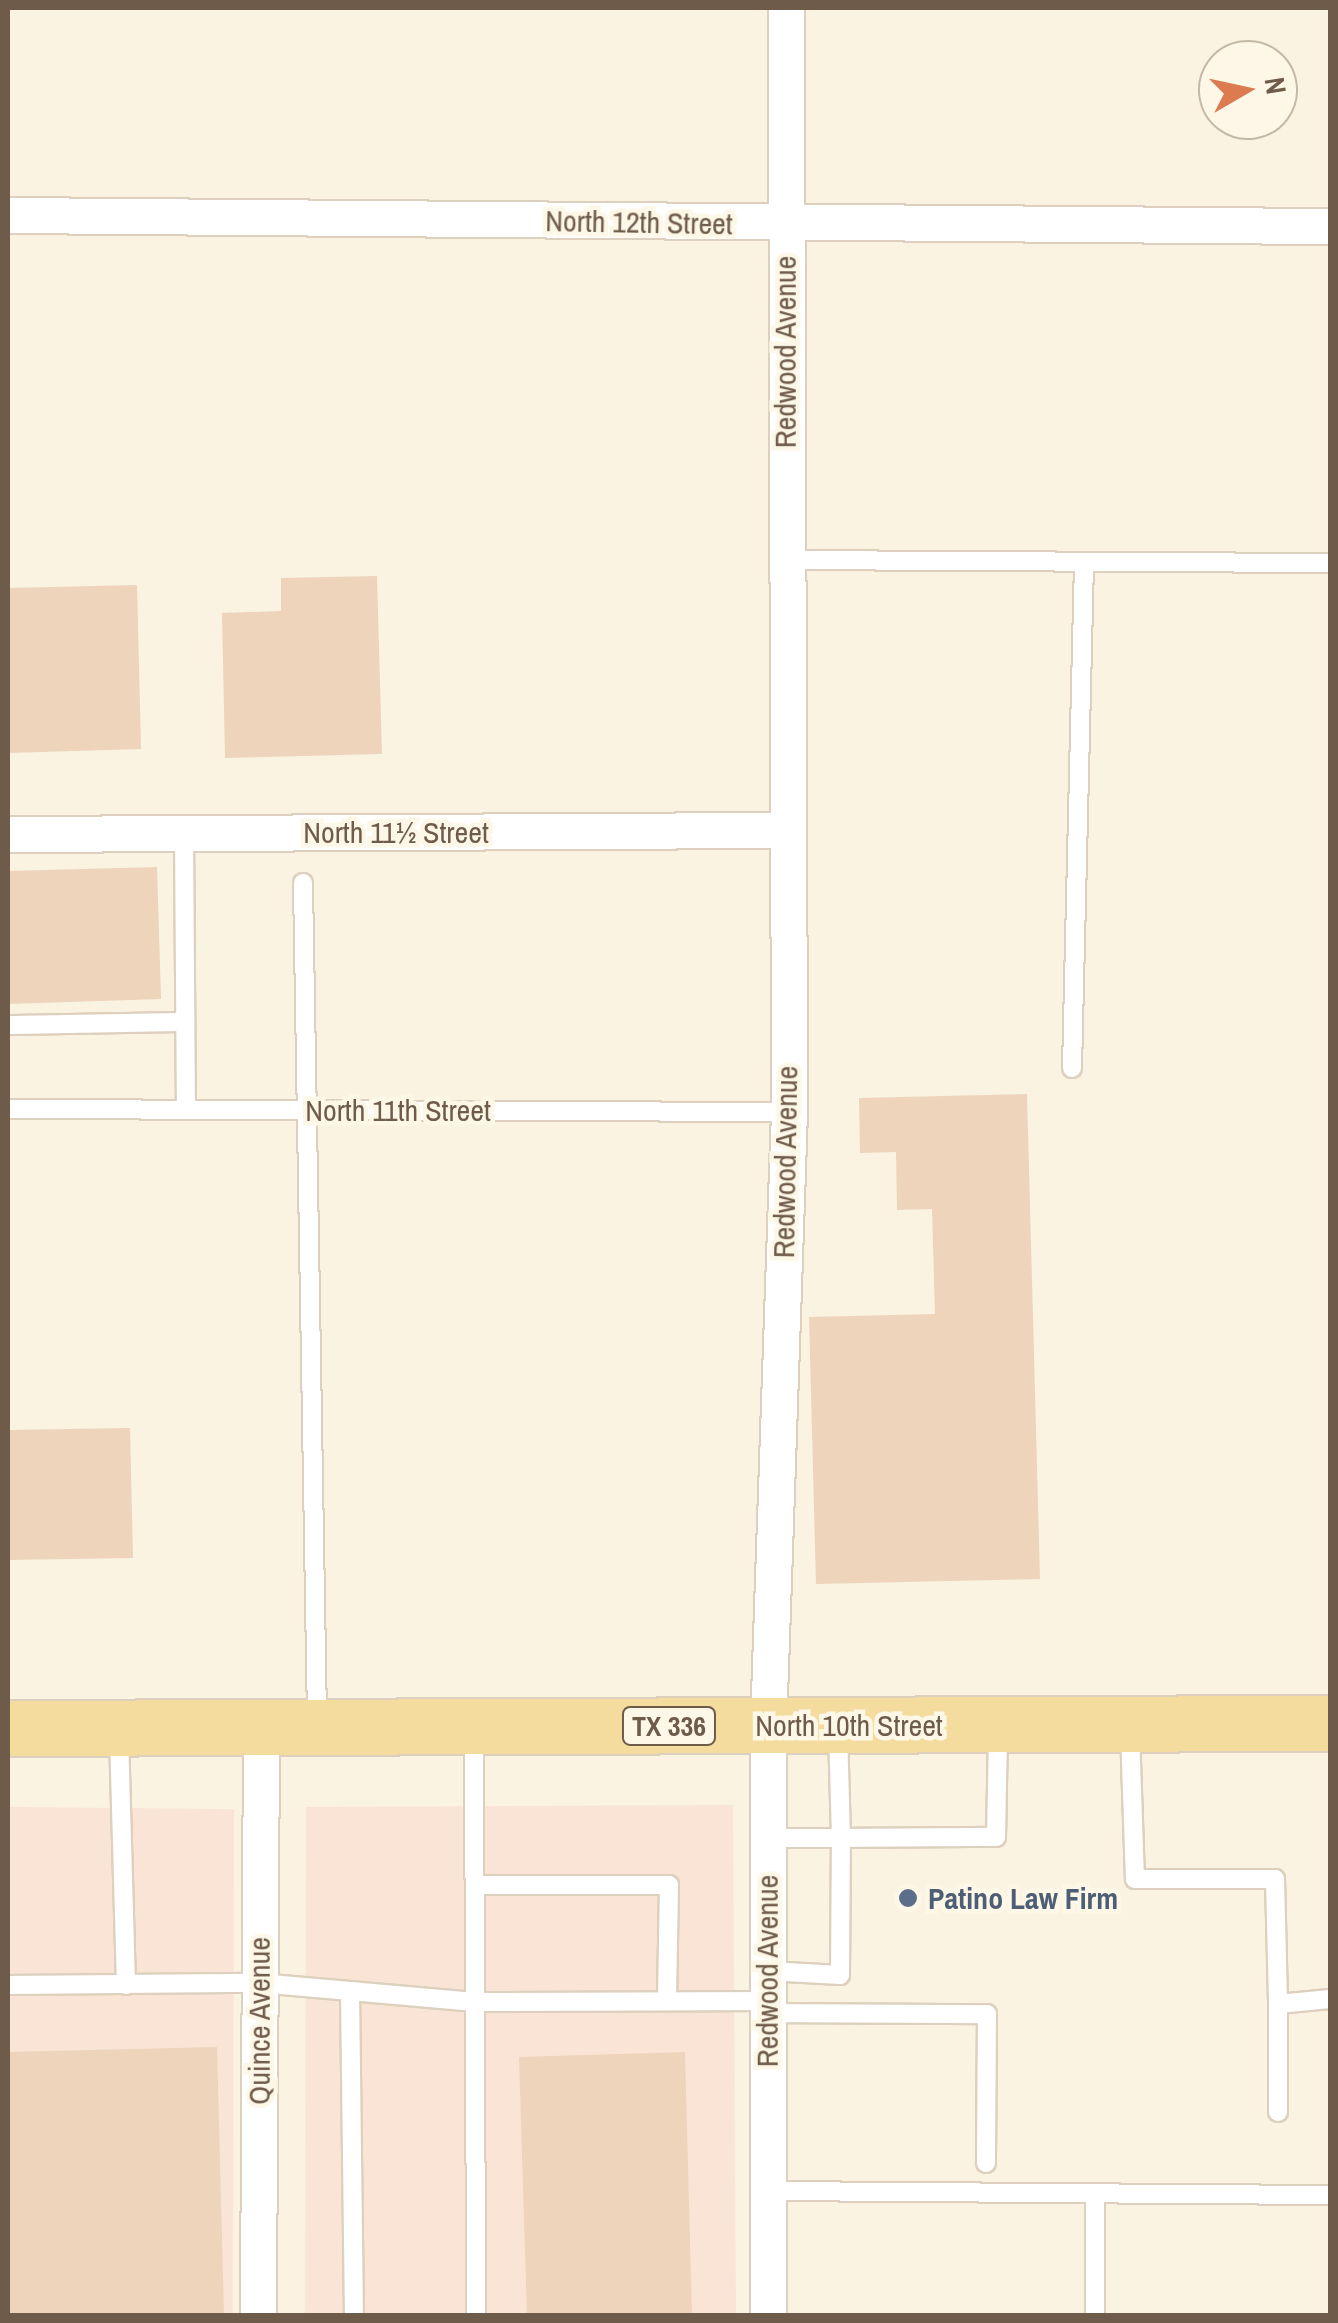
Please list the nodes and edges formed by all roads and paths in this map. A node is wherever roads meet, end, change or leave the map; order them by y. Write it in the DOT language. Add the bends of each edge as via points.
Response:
graph roads {
  1 [pos="786,8"];
  2 [pos="8,215"];
  3 [pos="785,224"];
  4 [pos="1330,226"];
  5 [pos="784,560"];
  6 [pos="1084,562"];
  7 [pos="1330,563"];
  8 [pos="784,830"];
  9 [pos="184,833"];
  10 [pos="8,834"];
  11 [pos="303,882"];
  12 [pos="185,1022"];
  13 [pos="8,1025"];
  14 [pos="1072,1068"];
  15 [pos="8,1108"];
  16 [pos="186,1110"];
  17 [pos="305,1110"];
  18 [pos="789,1112"];
  19 [pos="1330,1723"];
  20 [pos="998,1724"];
  21 [pos="1129,1724"];
  22 [pos="768,1725"];
  23 [pos="838,1725"];
  24 [pos="474,1726"];
  25 [pos="261,1727"];
  26 [pos="317,1727"];
  27 [pos="8,1728"];
  28 [pos="119,1728"];
  29 [pos="767,1838"];
  30 [pos="842,1838"];
  31 [pos="475,1885"];
  32 [pos="260,1984"];
  33 [pos="126,1985"];
  34 [pos="8,1986"];
  35 [pos="350,1992"];
  36 [pos="768,1995"];
  37 [pos="1330,1998"];
  38 [pos="668,2001"];
  39 [pos="475,2002"];
  40 [pos="1278,2004"];
  41 [pos="1278,2112"];
  42 [pos="986,2163"];
  43 [pos="768,2191"];
  44 [pos="1095,2194"];
  45 [pos="1330,2195"];
  46 [pos="258,2316"];
  47 [pos="354,2316"];
  48 [pos="476,2316"];
  49 [pos="768,2316"];
  50 [pos="1096,2316"];
  1 -- 3 [label="street, Redwood Avenue"];
  2 -- 3 [label="street, North 12th Street"];
  3 -- 4 [label="street, North 12th Street"];
  3 -- 5 [label="street, Redwood Avenue"];
  5 -- 6 [label="lane"];
  5 -- 8 [label="street, Redwood Avenue"];
  6 -- 7 [label="lane"];
  6 -- 14 [label="lane"];
  8 -- 9 [label="street, North 11½ Street"];
  8 -- 18 [label="street, Redwood Avenue"];
  9 -- 10 [label="street, North 11½ Street"];
  9 -- 12 [label="lane"];
  11 -- 17 [label="lane"];
  12 -- 13 [label="lane"];
  12 -- 16 [label="lane"];
  15 -- 16 [label="lane, North 11th Street"];
  16 -- 17 [label="lane, North 11th Street"];
  17 -- 18 [label="lane, North 11th Street"];
  17 -- 26 [label="lane"];
  18 -- 22 [label="street, Redwood Avenue"];
  19 -- 21 [label="main road, North 10th Street / TX 336"];
  20 -- 21 [label="main road, North 10th Street / TX 336"];
  20 -- 23 [label="main road, North 10th Street / TX 336"];
  20 -- 30 [label="lane" via="996,1837"];
  21 -- 40 [label="lane" via="1135,1879 1275,1880"];
  22 -- 23 [label="main road, North 10th Street / TX 336"];
  22 -- 24 [label="main road, North 10th Street / TX 336"];
  22 -- 29 [label="street, Redwood Avenue"];
  23 -- 30 [label="lane"];
  24 -- 26 [label="main road, North 10th Street / TX 336"];
  24 -- 31 [label="lane"];
  25 -- 26 [label="main road, North 10th Street / TX 336"];
  25 -- 28 [label="main road, North 10th Street / TX 336"];
  25 -- 32 [label="street, Quince Avenue"];
  27 -- 28 [label="main road, North 10th Street / TX 336"];
  28 -- 33 [label="lane"];
  29 -- 30 [label="lane"];
  29 -- 36 [label="street, Redwood Avenue"];
  30 -- 36 [label="lane" via="840,1974"];
  31 -- 38 [label="lane" via="669,1885"];
  31 -- 39 [label="lane"];
  32 -- 33 [label="lane"];
  32 -- 35 [label="lane"];
  32 -- 46 [label="street, Quince Avenue"];
  33 -- 34 [label="lane"];
  35 -- 39 [label="lane"];
  35 -- 47 [label="lane"];
  36 -- 38 [label="lane"];
  36 -- 42 [label="lane" via="988,2014"];
  36 -- 43 [label="street, Redwood Avenue"];
  37 -- 40 [label="lane"];
  38 -- 39 [label="lane"];
  39 -- 48 [label="lane"];
  40 -- 41 [label="lane"];
  43 -- 44 [label="lane"];
  43 -- 49 [label="street, Redwood Avenue"];
  44 -- 45 [label="lane"];
  44 -- 50 [label="lane"];
}
